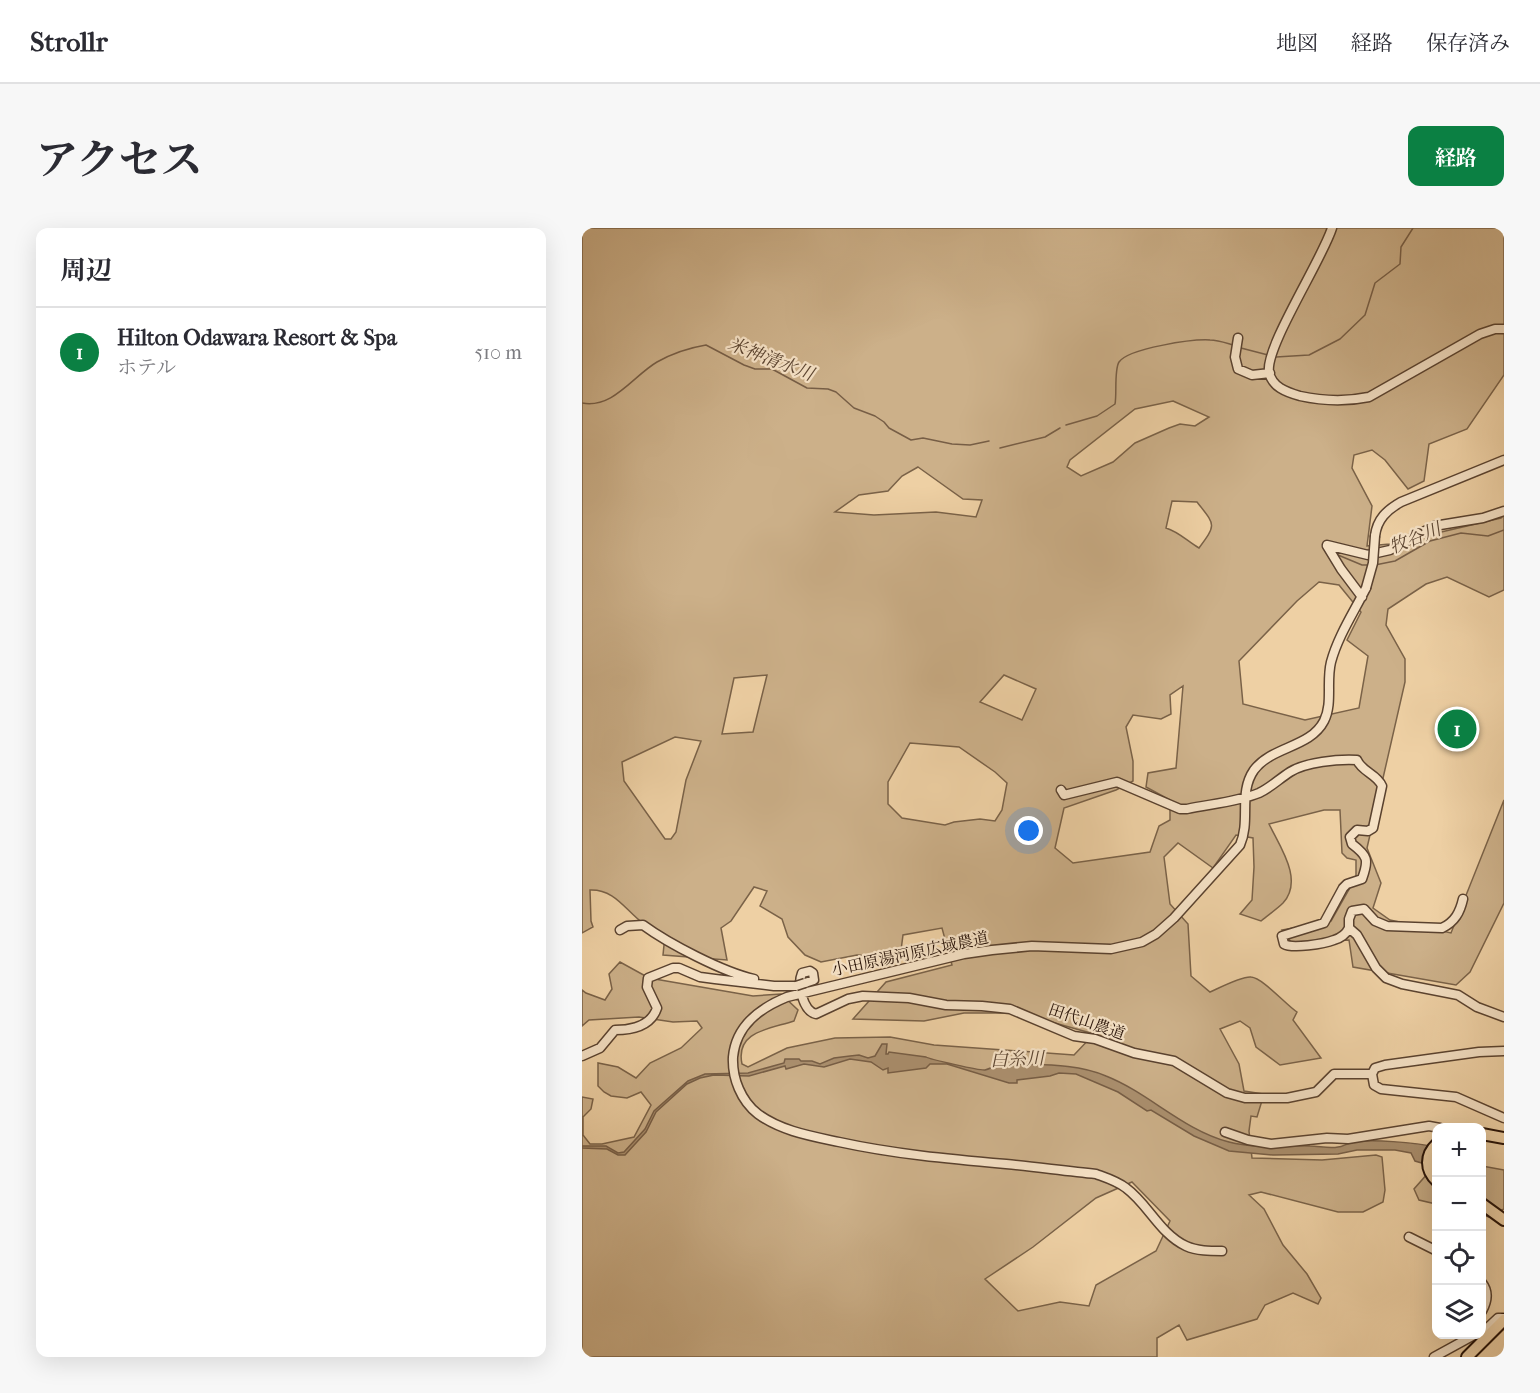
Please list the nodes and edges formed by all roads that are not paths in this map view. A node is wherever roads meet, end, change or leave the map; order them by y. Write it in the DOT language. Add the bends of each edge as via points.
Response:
graph roads {
  1 [pos="1332,228"];
  2 [pos="1504,329"];
  3 [pos="1237,340"];
  4 [pos="1270,373"];
  5 [pos="1504,460"];
  6 [pos="1504,511"];
  7 [pos="1362,597"];
  8 [pos="1061,790"];
  9 [pos="1245,798"];
  10 [pos="1463,899"];
  11 [pos="1349,928"];
  12 [pos="620,930"];
  13 [pos="774,986"];
  14 [pos="801,987"];
  15 [pos="1504,1017"];
  16 [pos="1504,1051"];
  17 [pos="582,1056"];
  18 [pos="1372,1074"];
  19 [pos="1504,1118"];
  20 [pos="1432,1127"];
  21 [pos="1225,1132"];
  22 [pos="1486,1135"];
  23 [pos="1504,1138"];
  24 [pos="1432,1150"];
  25 [pos="1432,1173"];
  26 [pos="1486,1207"];
  27 [pos="1504,1220"];
  28 [pos="1409,1237"];
  29 [pos="1432,1248"];
  30 [pos="1222,1251"];
  31 [pos="1504,1319"];
  32 [pos="1486,1329"];
  33 [pos="1459,1339"];
  34 [pos="1434,1357"];
  35 [pos="1467,1357"];
  1 -- 4 [label="street" via="1277,342"];
  2 -- 4 [label="street" via="1480,334 1369,397 1321,400 1292,394 1276,385"];
  3 -- 4 [label="street" via="1238,369 1245,374"];
  5 -- 7 [label="street, 小田原湯河原広域農道, bridge" via="1401,502 1386,512 1375,536 1373,563"];
  6 -- 7 [label="street" via="1434,526 1390,550 1368,555 1327,545"];
  7 -- 9 [label="street, 小田原湯河原広域農道" via="1334,654 1328,677 1327,712 1320,728 1261,762 1249,778"];
  8 -- 9 [label="street" via="1064,795 1117,782 1180,809"];
  9 -- 11 [label="street" via="1270,787 1291,771 1337,760 1357,760 1379,780 1381,795 1373,828 1357,830 1350,837 1366,858 1362,879 1342,888 1324,923 1282,936 1282,940 1291,947 1334,940"];
  9 -- 14 [label="street, 小田原湯河原広域農道" via="1245,834 1233,855 1174,918 1142,942 1111,949 1032,946 992,950"];
  10 -- 11 [label="street" via="1456,918 1442,927 1387,926 1375,921 1364,909 1358,909 1352,911"];
  11 -- 15 [label="street" via="1386,978 1458,995"];
  12 -- 13 [label="street" via="643,925 661,938 737,975"];
  13 -- 14 [label="street"];
  13 -- 17 [label="street" via="700,977 679,968 651,976 647,987 656,1012 634,1030 615,1030 600,1048"];
  14 -- 18 [label="street, 田代山農道" via="808,1010 816,1014 863,996 1010,1009 1074,1036 1174,1061 1227,1093 1245,1098 1287,1098 1316,1092 1334,1074"];
  14 -- 30 [label="street, 小田原湯河原広域農道" via="756,1012 737,1040 733,1059 735,1079 757,1113 800,1134 881,1151 1096,1174 1126,1188 1175,1240 1195,1249"];
  16 -- 18 [label="street" via="1379,1066"];
  18 -- 19 [label="street" via="1374,1085 1381,1089 1456,1097"];
  20 -- 21 [label="street" via="1348,1139 1271,1144"];
  22 -- 23 [label="main road"];
  24 -- 25 [label="main road" via="1428,1166"];
  26 -- 27 [label="main road"];
  28 -- 29 [label="street"];
  31 -- 32 [label="street" via="1498,1318"];
  31 -- 35 [label="main road"];
  33 -- 34 [label="street"];
}
